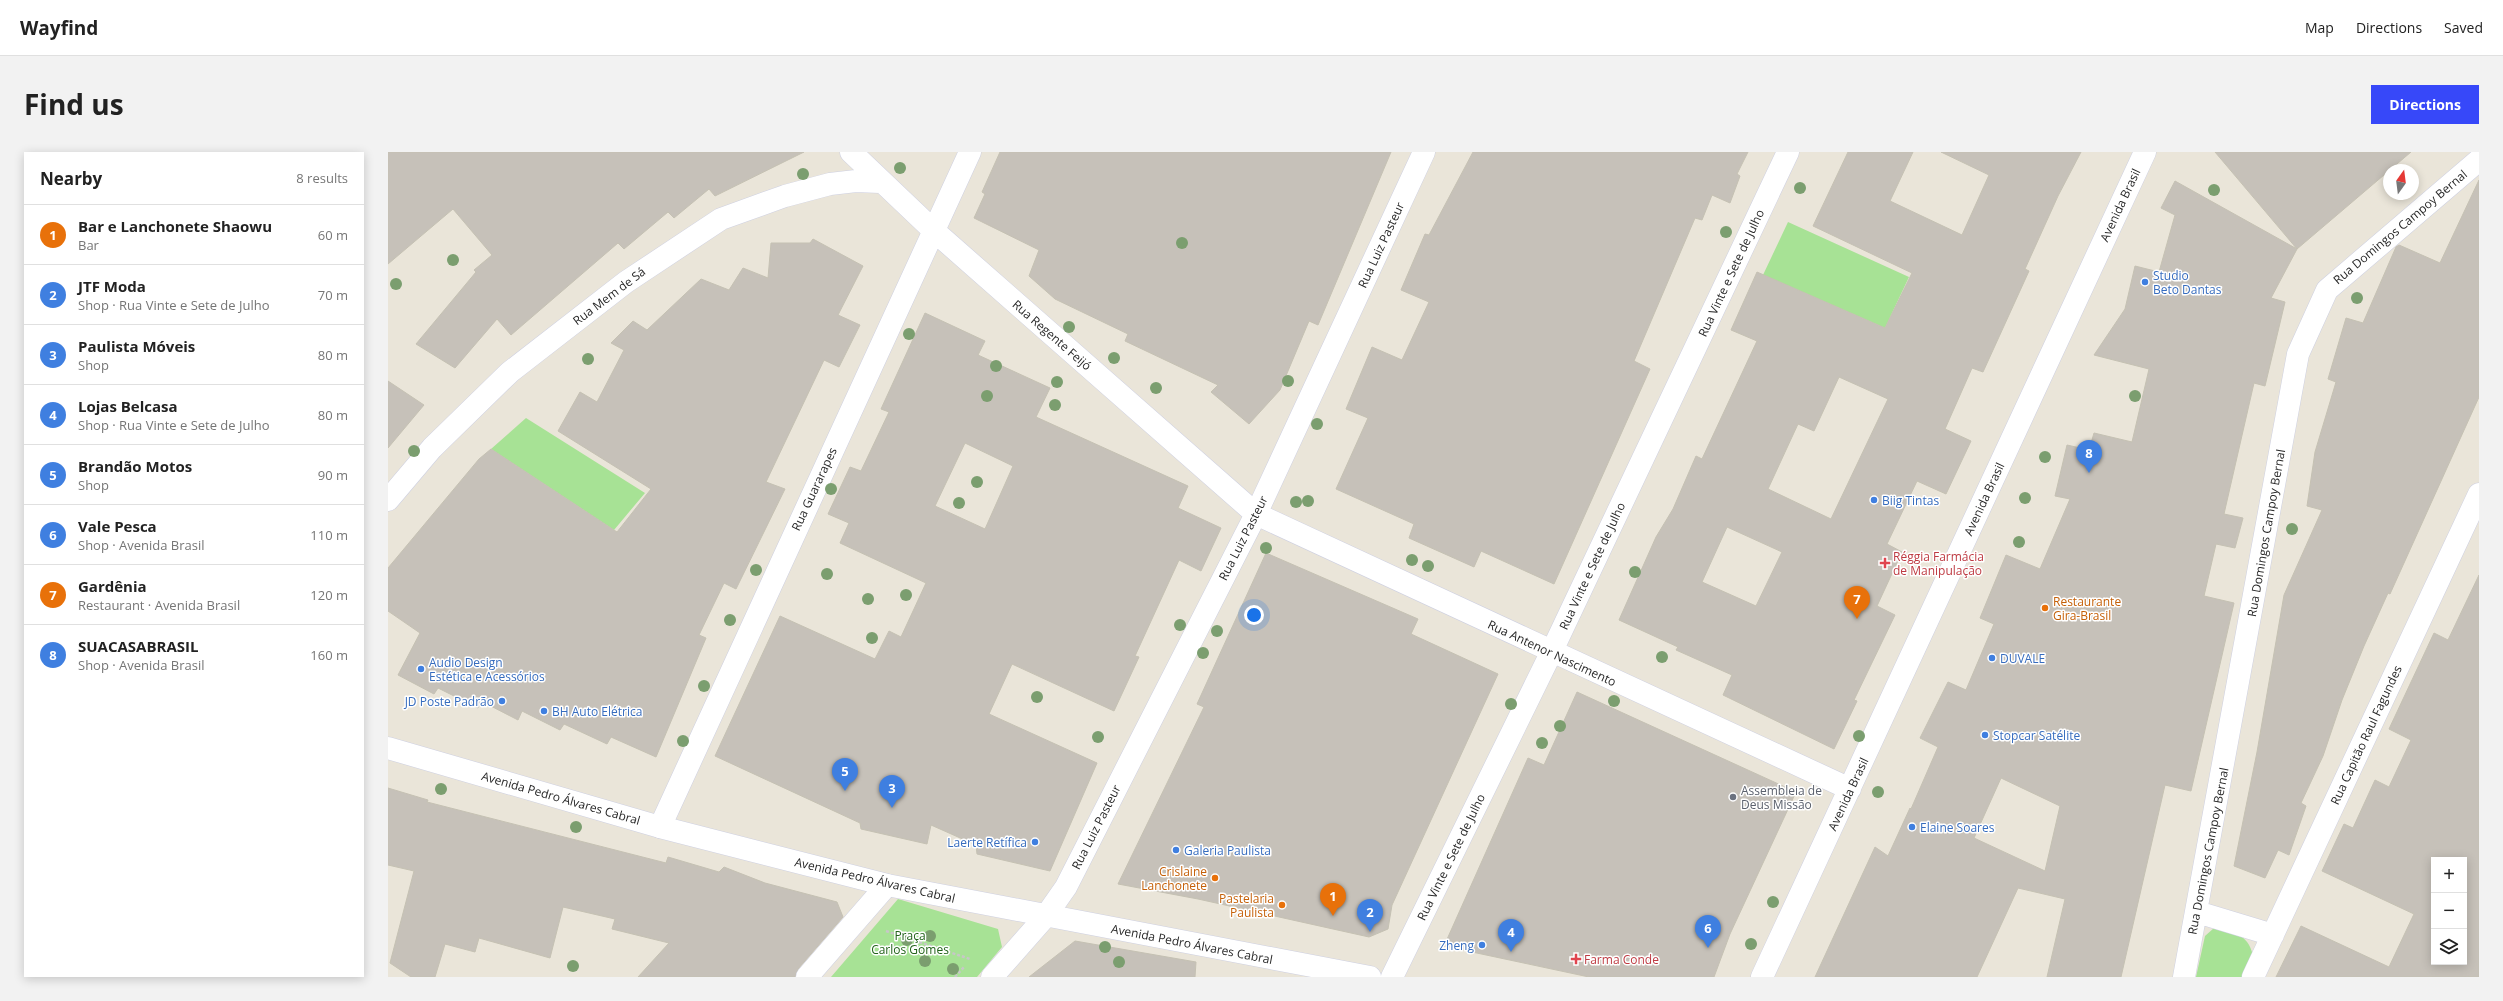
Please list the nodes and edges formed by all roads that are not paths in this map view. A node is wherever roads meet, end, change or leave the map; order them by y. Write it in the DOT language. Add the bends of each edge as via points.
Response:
graph roads {
  1 [pos="851,152"];
  2 [pos="970,152"];
  3 [pos="1424,152"];
  4 [pos="1788,152"];
  5 [pos="2145,152"];
  6 [pos="2479,160"];
  7 [pos="880,182"];
  8 [pos="933,230"];
  9 [pos="388,500"];
  10 [pos="2477,505"];
  11 [pos="1256,514"];
  12 [pos="1551,653"];
  13 [pos="388,748"];
  14 [pos="1850,790"];
  15 [pos="660,827"];
  16 [pos="887,885"];
  17 [pos="2197,912"];
  18 [pos="1045,917"];
  19 [pos="2273,935"];
  20 [pos="807,977"];
  21 [pos="992,977"];
  22 [pos="1370,977"];
  23 [pos="1392,977"];
  24 [pos="1762,977"];
  25 [pos="2184,977"];
  26 [pos="2253,977"];
  1 -- 7 [label="street, Rua Regente Feijó"];
  2 -- 8 [label="street, Rua Guararapes"];
  3 -- 11 [label="street, Rua Luiz Pasteur"];
  4 -- 12 [label="street, Rua Vinte e Sete de Julho"];
  5 -- 14 [label="street, Avenida Brasil"];
  6 -- 17 [label="street, Rua Domingos Campoy Bernal" via="2327,290 2298,354"];
  7 -- 8 [label="street, Rua Regente Feijó"];
  7 -- 9 [label="street, Rua Mem de Sá" via="830,184 785,196 721,219 626,282 510,372 432,448"];
  8 -- 11 [label="street, Rua Regente Feijó"];
  8 -- 15 [label="street, Rua Guararapes"];
  10 -- 19 [label="street, Rua Capitão Raul Fagundes"];
  11 -- 12 [label="street, Rua Antenor Nascimento"];
  11 -- 18 [label="street, Rua Luiz Pasteur" via="1066,887"];
  12 -- 14 [label="street, Rua Antenor Nascimento"];
  12 -- 23 [label="street, Rua Vinte e Sete de Julho"];
  13 -- 15 [label="street, Avenida Pedro Álvares Cabral"];
  14 -- 24 [label="street, Avenida Brasil"];
  15 -- 16 [label="street, Avenida Pedro Álvares Cabral"];
  16 -- 18 [label="street, Avenida Pedro Álvares Cabral"];
  16 -- 20 [label="street"];
  17 -- 19 [label="street"];
  17 -- 25 [label="street, Rua Domingos Campoy Bernal"];
  18 -- 21 [label="street"];
  18 -- 22 [label="street, Avenida Pedro Álvares Cabral"];
  19 -- 26 [label="street, Rua Capitão Raul Fagundes"];
}
